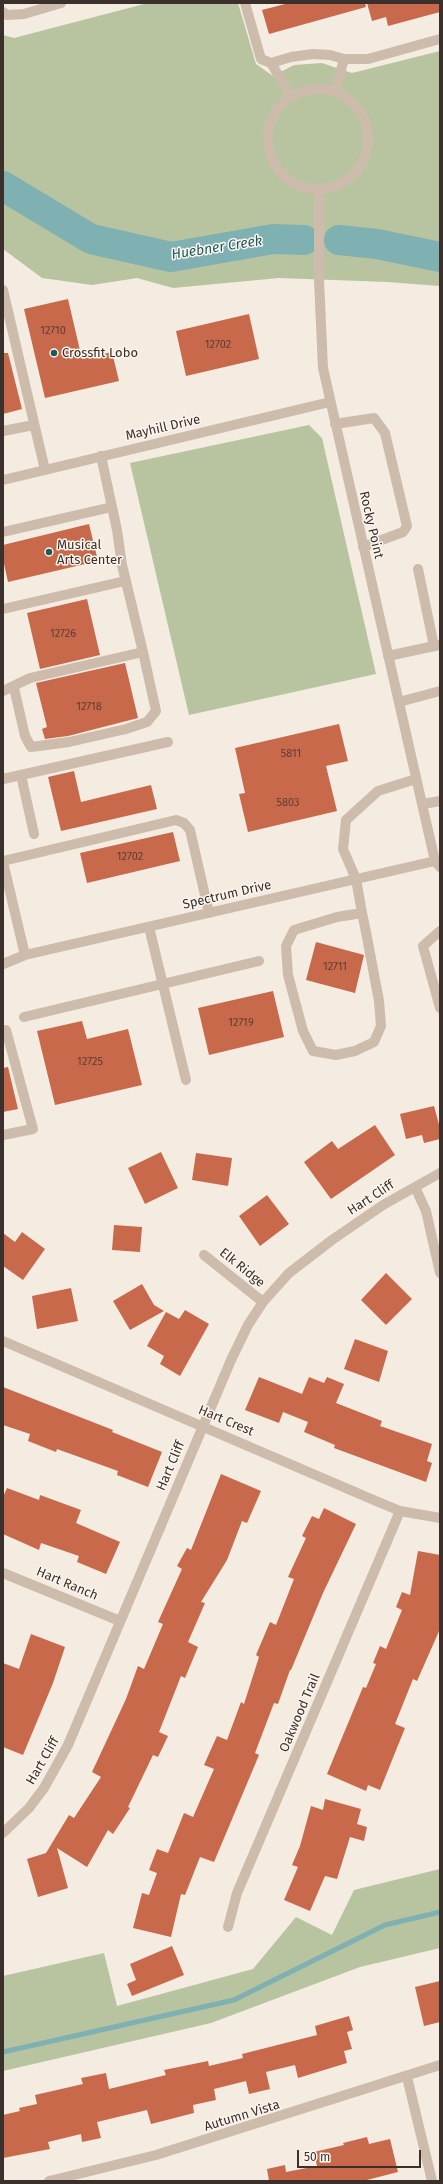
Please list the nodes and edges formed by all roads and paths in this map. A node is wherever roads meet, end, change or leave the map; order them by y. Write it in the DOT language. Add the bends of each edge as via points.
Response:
graph roads {
  1 [pos="61,3"];
  2 [pos="245,3"];
  3 [pos="3,12"];
  4 [pos="440,39"];
  5 [pos="344,59"];
  6 [pos="271,63"];
  7 [pos="336,92"];
  8 [pos="291,97"];
  9 [pos="319,189"];
  10 [pos="3,290"];
  11 [pos="330,402"];
  12 [pos="335,424"];
  13 [pos="34,425"];
  14 [pos="3,431"];
  15 [pos="101,456"];
  16 [pos="44,470"];
  17 [pos="3,480"];
  18 [pos="112,507"];
  19 [pos="3,532"];
  20 [pos="363,547"];
  21 [pos="418,569"];
  22 [pos="125,581"];
  23 [pos="3,609"];
  24 [pos="437,646"];
  25 [pos="143,652"];
  26 [pos="388,656"];
  27 [pos="14,688"];
  28 [pos="3,691"];
  29 [pos="440,691"];
  30 [pos="399,702"];
  31 [pos="168,742"];
  32 [pos="21,775"];
  33 [pos="3,779"];
  34 [pos="416,779"];
  35 [pos="440,801"];
  36 [pos="423,804"];
  37 [pos="34,834"];
  38 [pos="3,861"];
  39 [pos="438,864"];
  40 [pos="356,879"];
  41 [pos="208,913"];
  42 [pos="362,913"];
  43 [pos="149,927"];
  44 [pos="440,931"];
  45 [pos="25,955"];
  46 [pos="260,961"];
  47 [pos="3,964"];
  48 [pos="162,983"];
  49 [pos="440,1008"];
  50 [pos="24,1017"];
  51 [pos="3,1030"];
  52 [pos="186,1080"];
  53 [pos="3,1135"];
  54 [pos="440,1172"];
  55 [pos="415,1187"];
  56 [pos="204,1254"];
  57 [pos="440,1274"];
  58 [pos="263,1302"];
  59 [pos="3,1341"];
  60 [pos="202,1425"];
  61 [pos="400,1511"];
  62 [pos="440,1518"];
  63 [pos="3,1573"];
  64 [pos="120,1621"];
  65 [pos="3,1833"];
  66 [pos="228,1927"];
  67 [pos="440,2066"];
  68 [pos="407,2077"];
  69 [pos="49,2181"];
  70 [pos="432,2181"];
  1 -- 3 [label="street" via="24,14 7,15"];
  2 -- 6 [label="street" via="261,59"];
  4 -- 5 [label="street" via="368,59"];
  5 -- 6 [label="street" via="313,54"];
  5 -- 7 [label="street"];
  6 -- 8 [label="street"];
  7 -- 8 [label="street" via="316,88"];
  7 -- 9 [label="street" via="352,102 363,118 368,138 364,157 354,174 338,185"];
  8 -- 9 [label="street" via="281,104 271,121 267,140 272,159 283,175 300,186"];
  9 -- 11 [label="street, Rocky Point" via="321,336 323,368"];
  10 -- 13 [label="street"];
  11 -- 12 [label="street, Rocky Point"];
  11 -- 15 [label="street, Mayhill Drive"];
  12 -- 20 [label="street, Rocky Point"];
  12 -- 20 [label="street" via="374,418 385,433 407,526 403,532"];
  13 -- 14 [label="street"];
  13 -- 16 [label="street"];
  15 -- 16 [label="street, Mayhill Drive"];
  15 -- 18 [label="street"];
  16 -- 17 [label="street, Mayhill Drive"];
  18 -- 19 [label="street"];
  18 -- 22 [label="street"];
  20 -- 26 [label="street, Rocky Point"];
  21 -- 24 [label="street"];
  22 -- 23 [label="street"];
  22 -- 25 [label="street"];
  24 -- 26 [label="street"];
  25 -- 27 [label="street" via="30,678"];
  25 -- 27 [label="street" via="156,711 147,722 126,729 31,747 25,736"];
  26 -- 30 [label="street, Rocky Point"];
  27 -- 28 [label="street"];
  29 -- 30 [label="street"];
  30 -- 34 [label="street, Rocky Point"];
  31 -- 32 [label="street"];
  32 -- 33 [label="street"];
  32 -- 37 [label="street"];
  34 -- 36 [label="street, Rocky Point"];
  34 -- 40 [label="street" via="378,791 346,820 343,849"];
  35 -- 36 [label="street"];
  36 -- 39 [label="street, Rocky Point"];
  38 -- 41 [label="street" via="176,820 184,823 190,830"];
  38 -- 45 [label="street"];
  39 -- 40 [label="street, Spectrum Drive"];
  40 -- 41 [label="street, Spectrum Drive"];
  40 -- 42 [label="street"];
  41 -- 43 [label="street, Spectrum Drive"];
  42 -- 42 [label="street" via="379,1001 381,1026 374,1042 355,1051 336,1055 313,1051 303,1032 288,975 286,946 294,930 337,917"];
  43 -- 45 [label="street, Spectrum Drive"];
  43 -- 48 [label="street"];
  44 -- 49 [label="street" via="423,946"];
  45 -- 47 [label="street, Spectrum Drive"];
  46 -- 48 [label="street"];
  48 -- 50 [label="street"];
  48 -- 52 [label="street"];
  51 -- 53 [label="street" via="6,1030 33,1129"];
  54 -- 55 [label="street, Hart Cliff"];
  55 -- 57 [label="street" via="426,1211"];
  55 -- 58 [label="street, Hart Cliff" via="383,1205 332,1240 289,1273"];
  56 -- 58 [label="street, Elk Ridge"];
  58 -- 60 [label="street, Hart Cliff" via="248,1325"];
  59 -- 60 [label="street, Hart Crest"];
  60 -- 61 [label="street, Hart Crest"];
  60 -- 64 [label="street, Hart Cliff"];
  61 -- 62 [label="street, Hart Crest"];
  61 -- 66 [label="street, Oakwood Trail" via="237,1893"];
  63 -- 64 [label="street, Hart Ranch"];
  64 -- 65 [label="street, Hart Cliff" via="58,1767 29,1808"];
  67 -- 68 [label="street, Autumn Vista"];
  68 -- 69 [label="street, Autumn Vista" via="156,2156"];
  68 -- 70 [label="street"];
}
